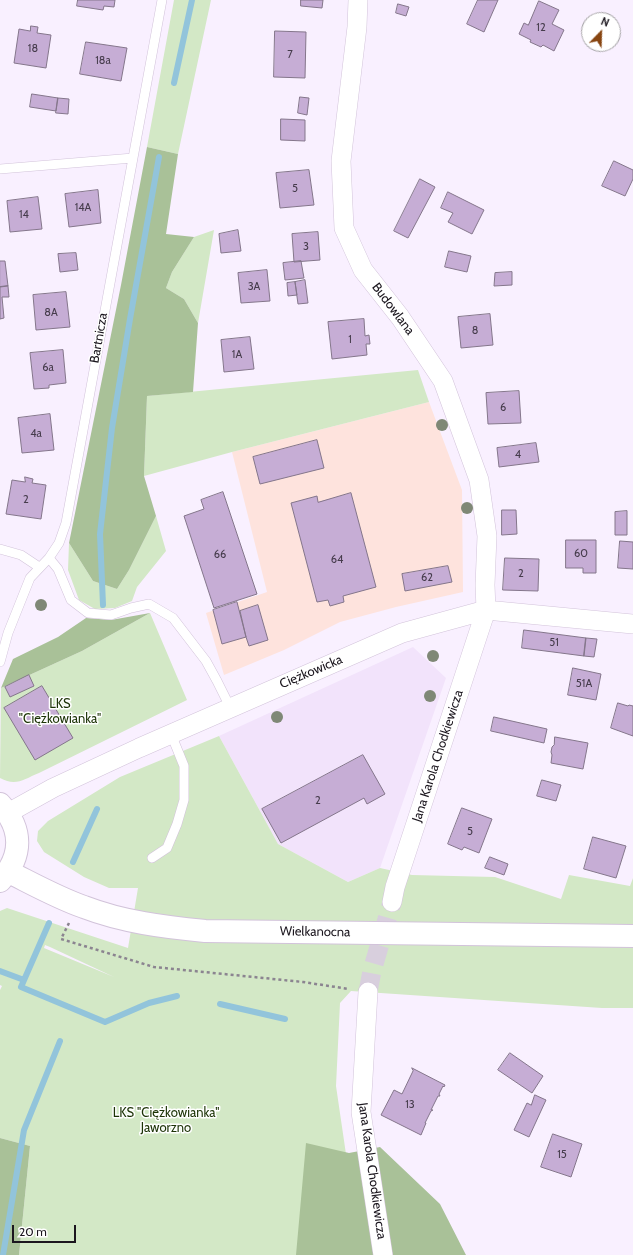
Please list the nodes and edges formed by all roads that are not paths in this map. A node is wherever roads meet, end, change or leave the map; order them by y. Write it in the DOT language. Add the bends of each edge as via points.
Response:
graph roads {
  1 [pos="162,0"];
  2 [pos="358,0"];
  3 [pos="132,158"];
  4 [pos="0,169"];
  5 [pos="0,549"];
  6 [pos="49,558"];
  7 [pos="39,567"];
  8 [pos="486,610"];
  9 [pos="633,624"];
  10 [pos="0,662"];
  11 [pos="230,707"];
  12 [pos="171,734"];
  13 [pos="4,808"];
  14 [pos="152,858"];
  15 [pos="4,876"];
  16 [pos="392,902"];
  17 [pos="633,936"];
  18 [pos="368,992"];
  19 [pos="384,1255"];
  1 -- 3 [label="lane, Bartnicza"];
  2 -- 8 [label="street, Budowlana" via="341,161 344,228 363,270 400,317 444,381 479,480 487,536"];
  3 -- 4 [label="lane"];
  3 -- 6 [label="lane, Bartnicza" via="66,523 59,543"];
  5 -- 7 [label="lane" via="21,555"];
  6 -- 7 [label="lane, Bartnicza"];
  6 -- 11 [label="lane" via="58,569 71,600 88,613 111,615 149,604 173,618 206,662"];
  7 -- 10 [label="lane, Bartnicza" via="30,578 8,633"];
  8 -- 9 [label="street, Ciężkowicka"];
  8 -- 11 [label="street, Ciężkowicka" via="402,633"];
  8 -- 16 [label="street, Jana Karola Chodkiewicza"];
  11 -- 12 [label="street, Ciężkowicka"];
  12 -- 13 [label="street, Ciężkowicka"];
  12 -- 14 [label="lane" via="184,766 184,800 167,848"];
  13 -- 15 [label="street" via="15,826 18,842 16,858"];
  15 -- 17 [label="street, Wielkanocna" via="33,885 84,907 121,918 159,926 205,931"];
  18 -- 19 [label="street, Jana Karola Chodkiewicza" via="361,1112"];
}
